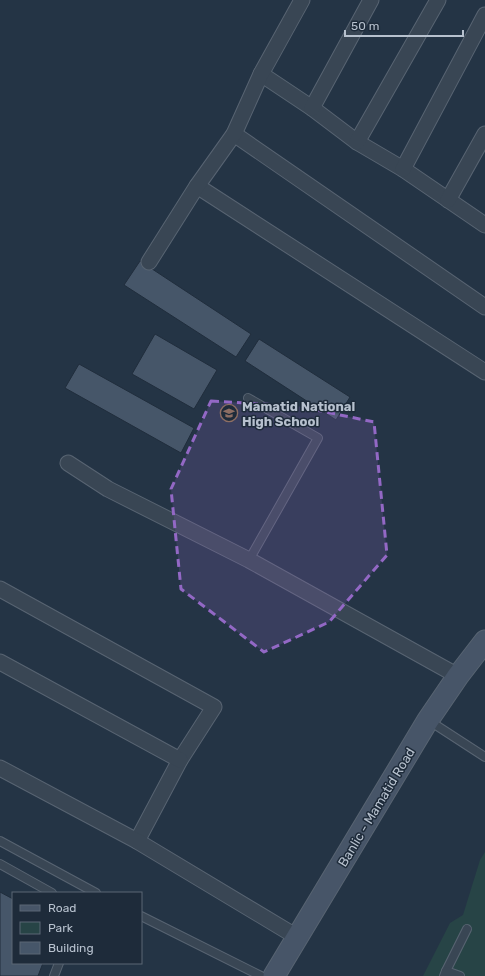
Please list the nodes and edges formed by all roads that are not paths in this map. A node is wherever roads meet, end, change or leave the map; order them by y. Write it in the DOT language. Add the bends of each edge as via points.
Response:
graph roads {
  1 [pos="302,0"];
  2 [pos="371,0"];
  3 [pos="438,0"];
  4 [pos="485,15"];
  5 [pos="261,74"];
  6 [pos="312,108"];
  7 [pos="234,134"];
  8 [pos="485,134"];
  9 [pos="357,142"];
  10 [pos="403,169"];
  11 [pos="197,186"];
  12 [pos="448,200"];
  13 [pos="485,225"];
  14 [pos="149,262"];
  15 [pos="485,307"];
  16 [pos="485,372"];
  17 [pos="248,398"];
  18 [pos="68,463"];
  19 [pos="249,560"];
  20 [pos="0,589"];
  21 [pos="485,641"];
  22 [pos="0,662"];
  23 [pos="458,676"];
  24 [pos="428,720"];
  25 [pos="485,756"];
  26 [pos="180,760"];
  27 [pos="0,768"];
  28 [pos="137,841"];
  29 [pos="0,842"];
  30 [pos="0,864"];
  31 [pos="50,892"];
  32 [pos="94,892"];
  33 [pos="142,916"];
  34 [pos="467,929"];
  35 [pos="297,937"];
  36 [pos="59,964"];
  37 [pos="445,974"];
  38 [pos="54,976"];
  39 [pos="261,976"];
  40 [pos="274,976"];
  41 [pos="460,976"];
  1 -- 5 [label="street"];
  2 -- 6 [label="street"];
  3 -- 9 [label="street"];
  4 -- 10 [label="street"];
  5 -- 6 [label="street"];
  5 -- 7 [label="street"];
  6 -- 9 [label="street"];
  7 -- 11 [label="street"];
  7 -- 15 [label="street"];
  8 -- 12 [label="street"];
  9 -- 10 [label="street"];
  10 -- 12 [label="street"];
  11 -- 14 [label="street"];
  11 -- 16 [label="street"];
  12 -- 13 [label="street"];
  17 -- 19 [label="lane" via="318,438"];
  18 -- 19 [label="street" via="108,489"];
  19 -- 23 [label="street"];
  20 -- 26 [label="street" via="214,707"];
  21 -- 23 [label="main road, Banlic - Mamatid Road"];
  22 -- 26 [label="street"];
  23 -- 24 [label="main road, Banlic - Mamatid Road"];
  24 -- 25 [label="lane"];
  24 -- 35 [label="main road, Banlic - Mamatid Road"];
  26 -- 28 [label="street"];
  27 -- 28 [label="street"];
  28 -- 35 [label="street"];
  29 -- 32 [label="lane"];
  30 -- 31 [label="lane"];
  33 -- 39 [label="lane"];
  34 -- 37 [label="lane"];
  35 -- 40 [label="main road, Banlic - Mamatid Road"];
  36 -- 38 [label="lane"];
  37 -- 41 [label="lane"];
}
